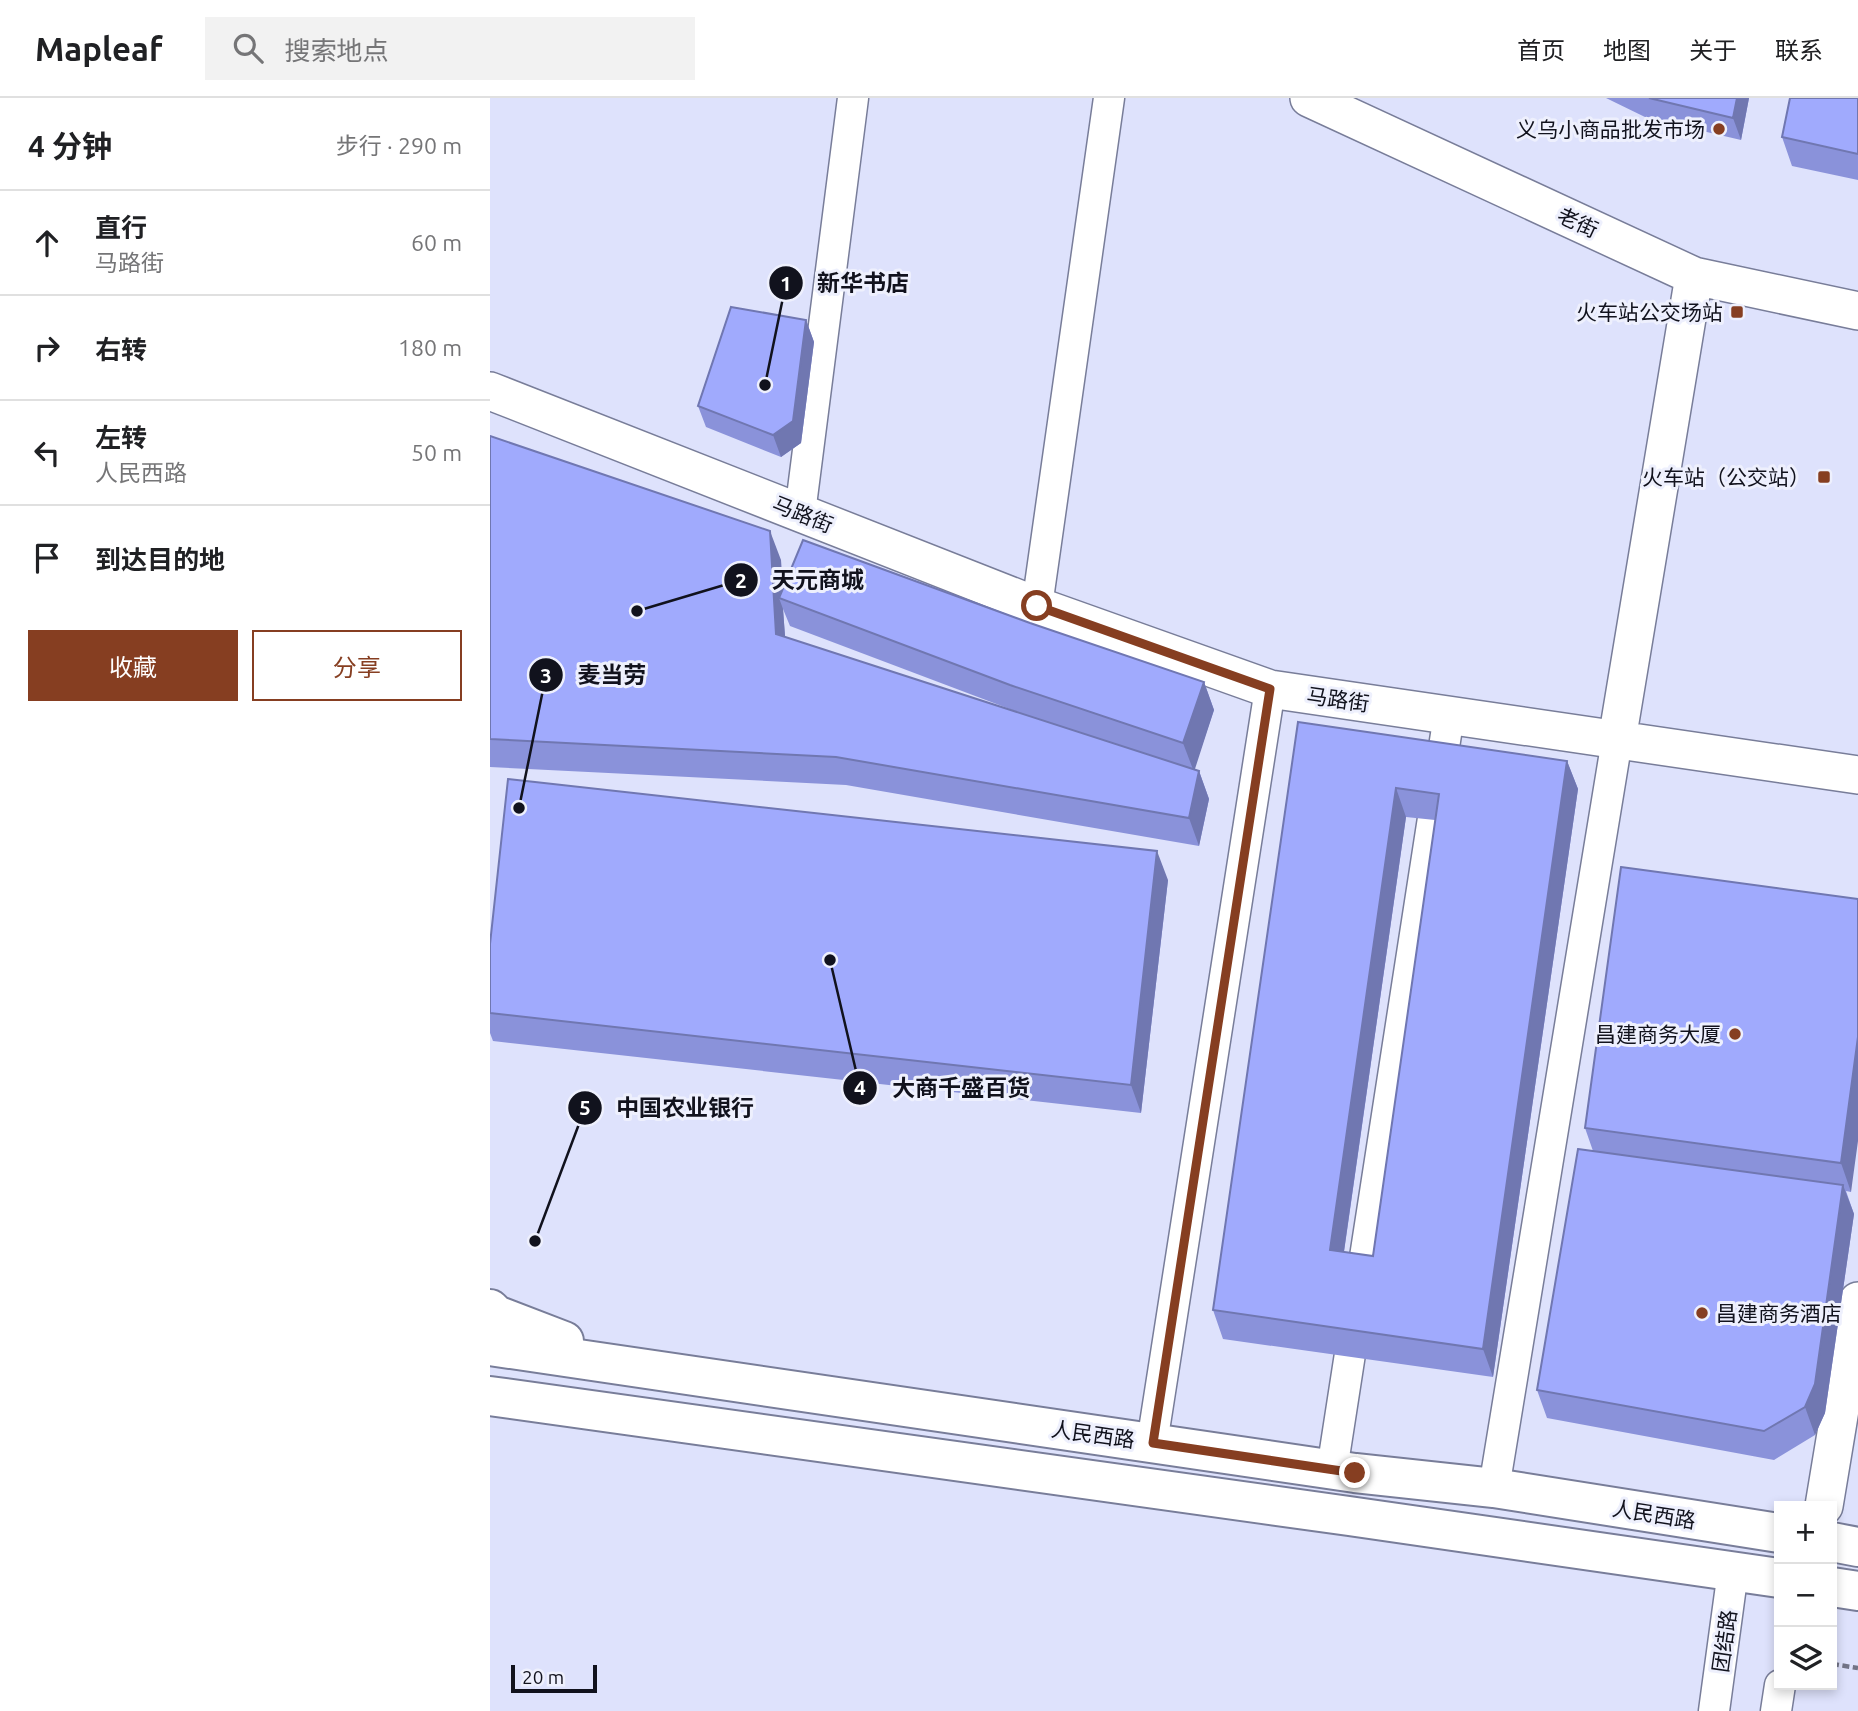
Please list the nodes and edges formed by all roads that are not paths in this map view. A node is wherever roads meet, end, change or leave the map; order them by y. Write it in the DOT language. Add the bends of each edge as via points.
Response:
graph roads {
  1 [pos="853,98"];
  2 [pos="1109,98"];
  3 [pos="1309,98"];
  4 [pos="1694,276"];
  5 [pos="1858,311"];
  6 [pos="490,391"];
  7 [pos="800,513"];
  8 [pos="1037,606"];
  9 [pos="1270,689"];
  10 [pos="1450,715"];
  11 [pos="1617,740"];
  12 [pos="1858,775"];
  13 [pos="1858,1301"];
  14 [pos="490,1309"];
  15 [pos="490,1346"];
  16 [pos="635,1368"];
  17 [pos="499,1402"];
  18 [pos="1153,1443"];
  19 [pos="1332,1470"];
  20 [pos="1494,1488"];
  21 [pos="1825,1501"];
  22 [pos="1774,1532"];
  23 [pos="1837,1543"];
  24 [pos="1858,1547"];
  25 [pos="1733,1571"];
  26 [pos="1774,1577"];
  27 [pos="1837,1588"];
  28 [pos="1858,1591"];
  29 [pos="1779,1690"];
  30 [pos="1714,1711"];
  31 [pos="1776,1711"];
  1 -- 7 [label="street"];
  2 -- 8 [label="street"];
  3 -- 4 [label="street, 老街"];
  4 -- 5 [label="street, 老街"];
  4 -- 11 [label="street"];
  6 -- 7 [label="street, 马路街"];
  7 -- 8 [label="street, 马路街"];
  8 -- 9 [label="street, 马路街"];
  9 -- 10 [label="street, 马路街"];
  9 -- 18 [label="street"];
  10 -- 11 [label="street, 马路街"];
  10 -- 19 [label="street"];
  11 -- 12 [label="street, 马路街"];
  11 -- 20 [label="street"];
  13 -- 21 [label="street"];
  14 -- 16 [label="main road"];
  15 -- 16 [label="main road, 人民西路"];
  16 -- 18 [label="main road, 人民西路"];
  17 -- 25 [label="main road"];
  18 -- 19 [label="main road, 人民西路"];
  19 -- 20 [label="main road, 人民西路"];
  20 -- 22 [label="main road, 人民西路"];
  23 -- 24 [label="main road"];
  25 -- 26 [label="main road"];
  25 -- 30 [label="street, 团结路"];
  27 -- 28 [label="main road"];
  29 -- 31 [label="street"];
}
